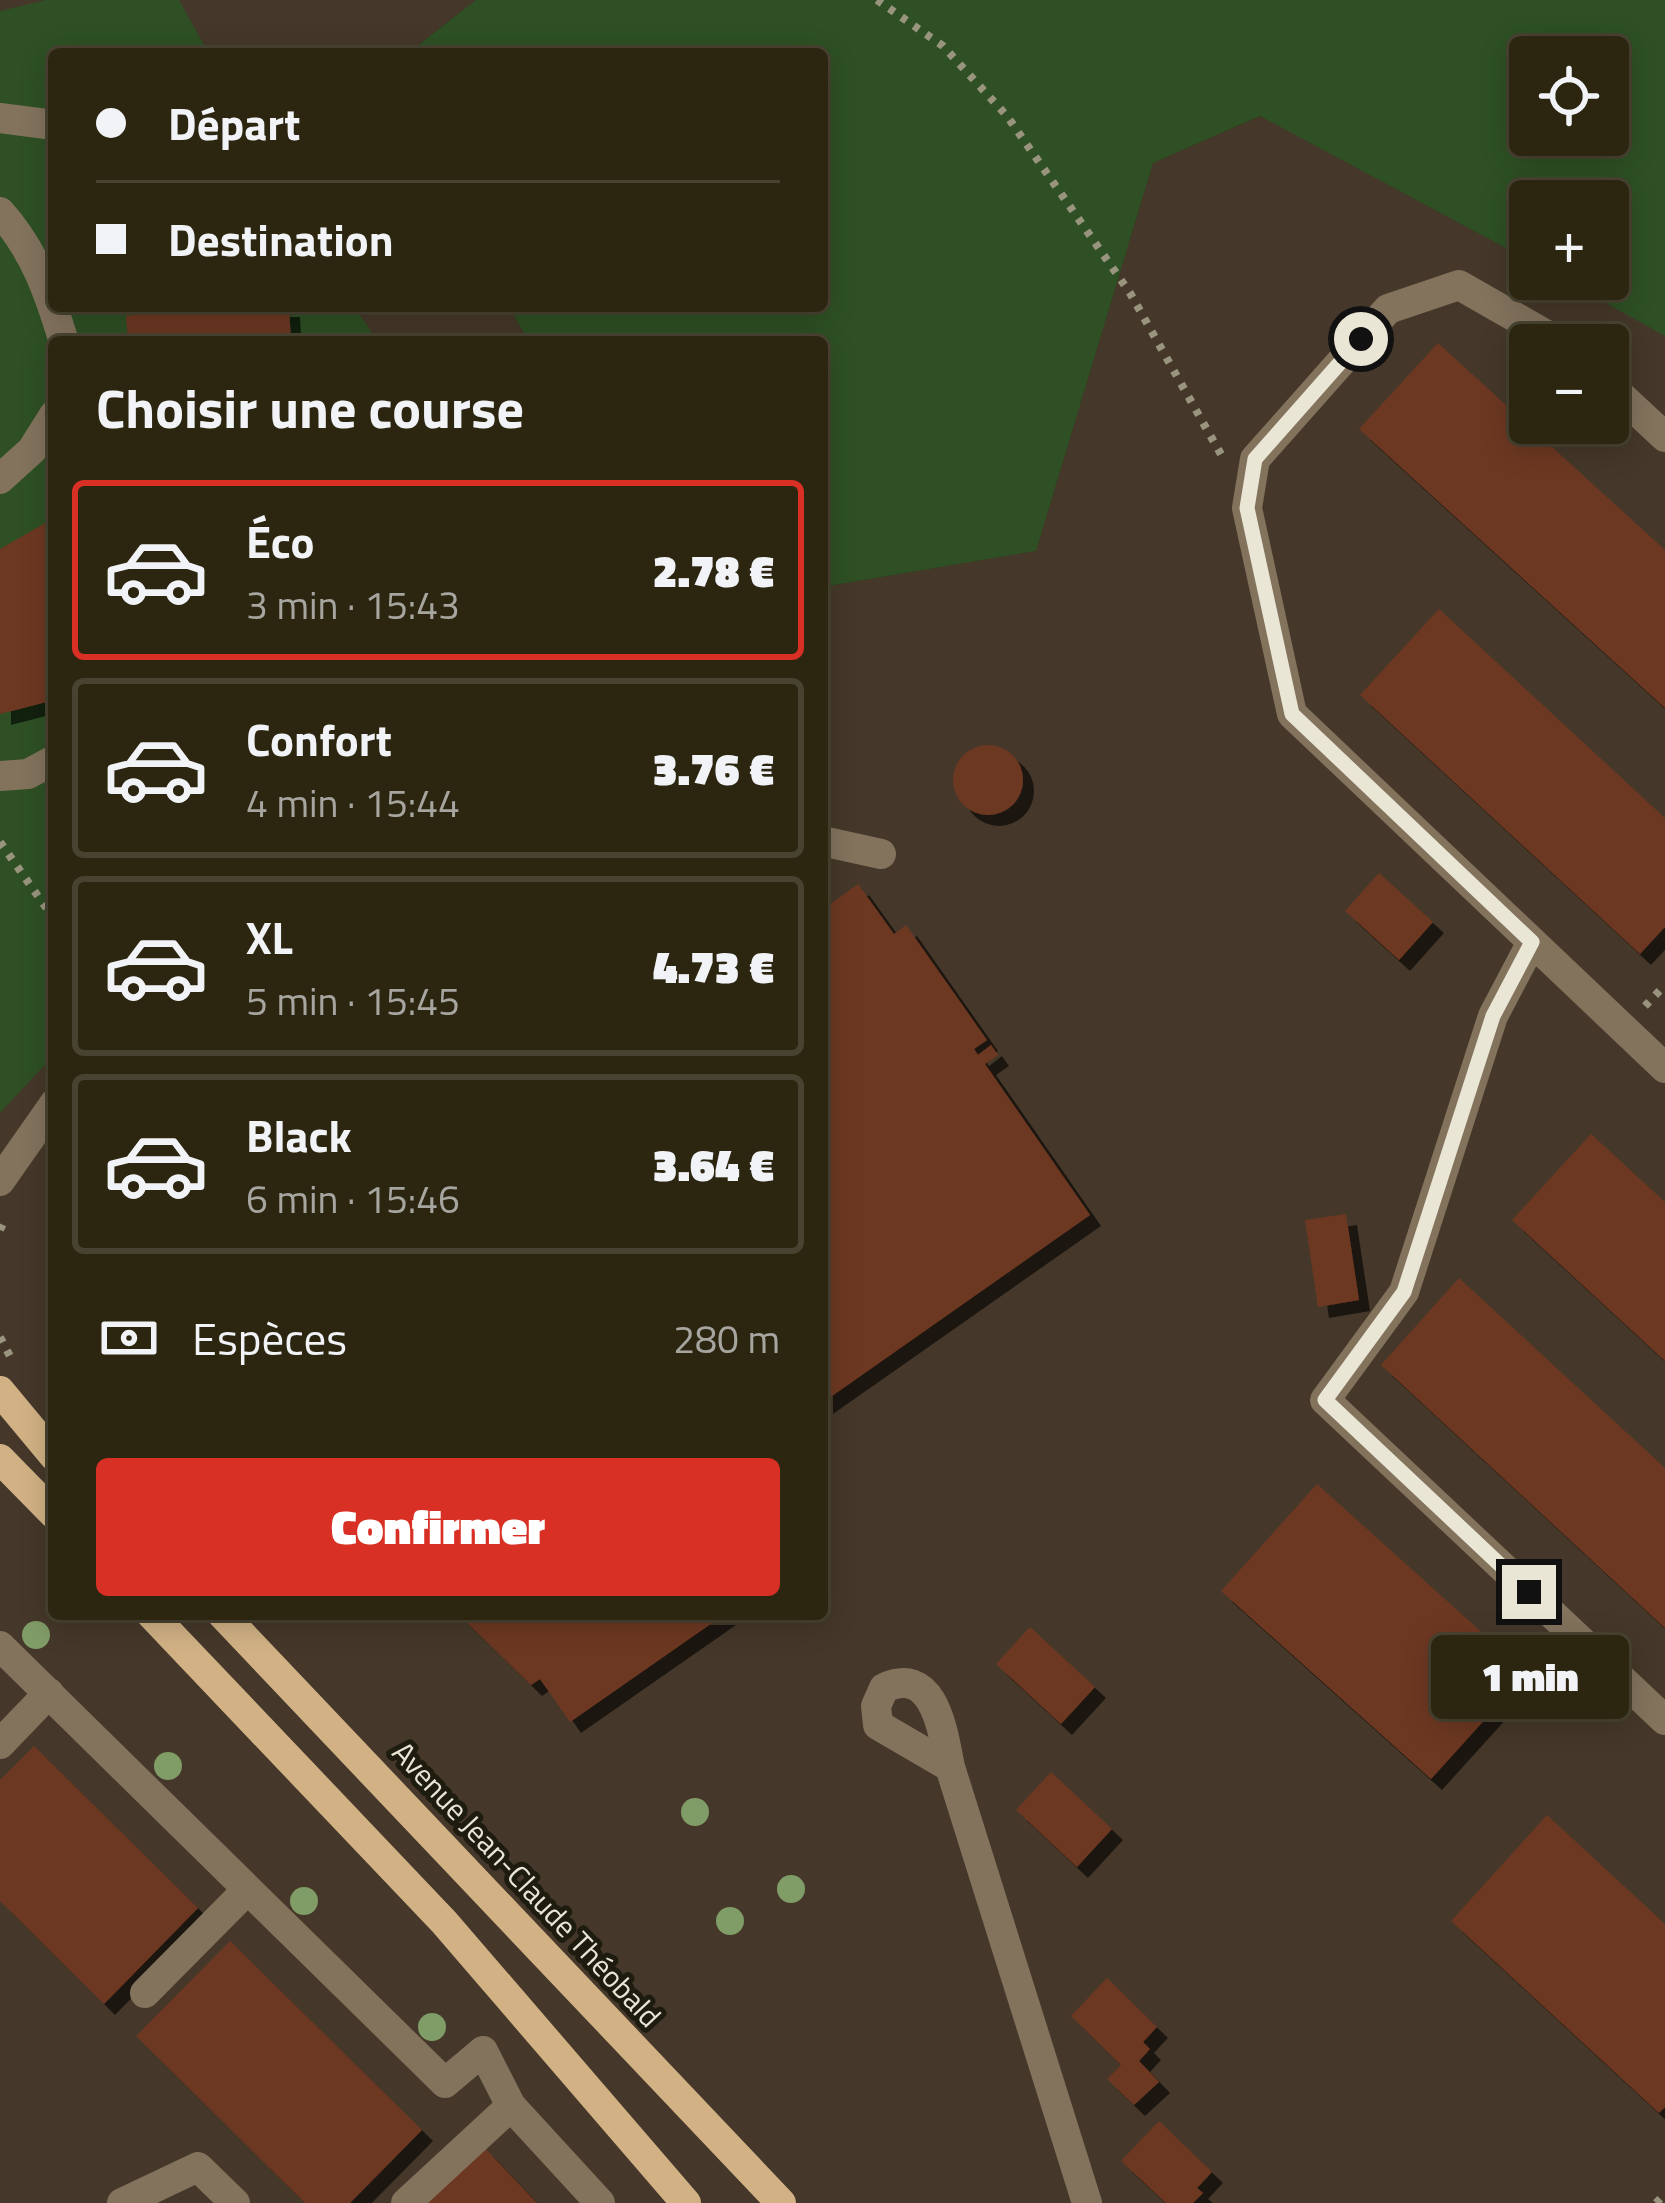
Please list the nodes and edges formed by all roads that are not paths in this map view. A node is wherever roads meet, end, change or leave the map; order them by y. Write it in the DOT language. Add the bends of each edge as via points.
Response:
graph roads {
  1 [pos="0,118"];
  2 [pos="48,124"];
  3 [pos="0,212"];
  4 [pos="48,291"];
  5 [pos="1528,324"];
  6 [pos="1629,404"];
  7 [pos="48,425"];
  8 [pos="1665,437"];
  9 [pos="0,478"];
  10 [pos="48,763"];
  11 [pos="0,776"];
  12 [pos="828,842"];
  13 [pos="881,854"];
  14 [pos="1532,942"];
  15 [pos="1665,1068"];
  16 [pos="48,1111"];
  17 [pos="31,1130"];
  18 [pos="0,1150"];
  19 [pos="0,1181"];
  20 [pos="0,1390"];
  21 [pos="48,1449"];
  22 [pos="0,1459"];
  23 [pos="48,1508"];
  24 [pos="158,1620"];
  25 [pos="228,1620"];
  26 [pos="0,1646"];
  27 [pos="49,1693"];
  28 [pos="1665,1720"];
  29 [pos="0,1744"];
  30 [pos="950,1767"];
  31 [pos="248,1890"];
  32 [pos="145,1993"];
  33 [pos="511,2106"];
  34 [pos="122,2203"];
  35 [pos="236,2203"];
  36 [pos="406,2203"];
  37 [pos="600,2203"];
  38 [pos="686,2203"];
  39 [pos="781,2203"];
  40 [pos="1087,2203"];
  1 -- 2 [label="lane"];
  3 -- 4 [label="lane"];
  5 -- 14 [label="lane" via="1459,284 1388,309 1255,459 1247,508 1292,714"];
  6 -- 8 [label="lane"];
  7 -- 9 [label="lane"];
  10 -- 11 [label="lane"];
  12 -- 13 [label="lane"];
  14 -- 15 [label="lane"];
  14 -- 28 [label="lane" via="1493,1016 1404,1292 1325,1400"];
  16 -- 17 [label="lane"];
  17 -- 18 [label="lane"];
  17 -- 19 [label="lane"];
  20 -- 21 [label="main road"];
  22 -- 23 [label="main road"];
  24 -- 38 [label="main road" via="444,1922"];
  25 -- 39 [label="main road, Avenue Jean-Claude Théobald"];
  26 -- 27 [label="lane"];
  27 -- 29 [label="lane"];
  27 -- 31 [label="lane"];
  30 -- 40 [label="lane"];
  31 -- 32 [label="lane"];
  31 -- 33 [label="lane" via="446,2083 483,2050"];
  33 -- 36 [label="lane"];
  33 -- 37 [label="lane"];
  34 -- 35 [label="lane" via="199,2167"];
}
